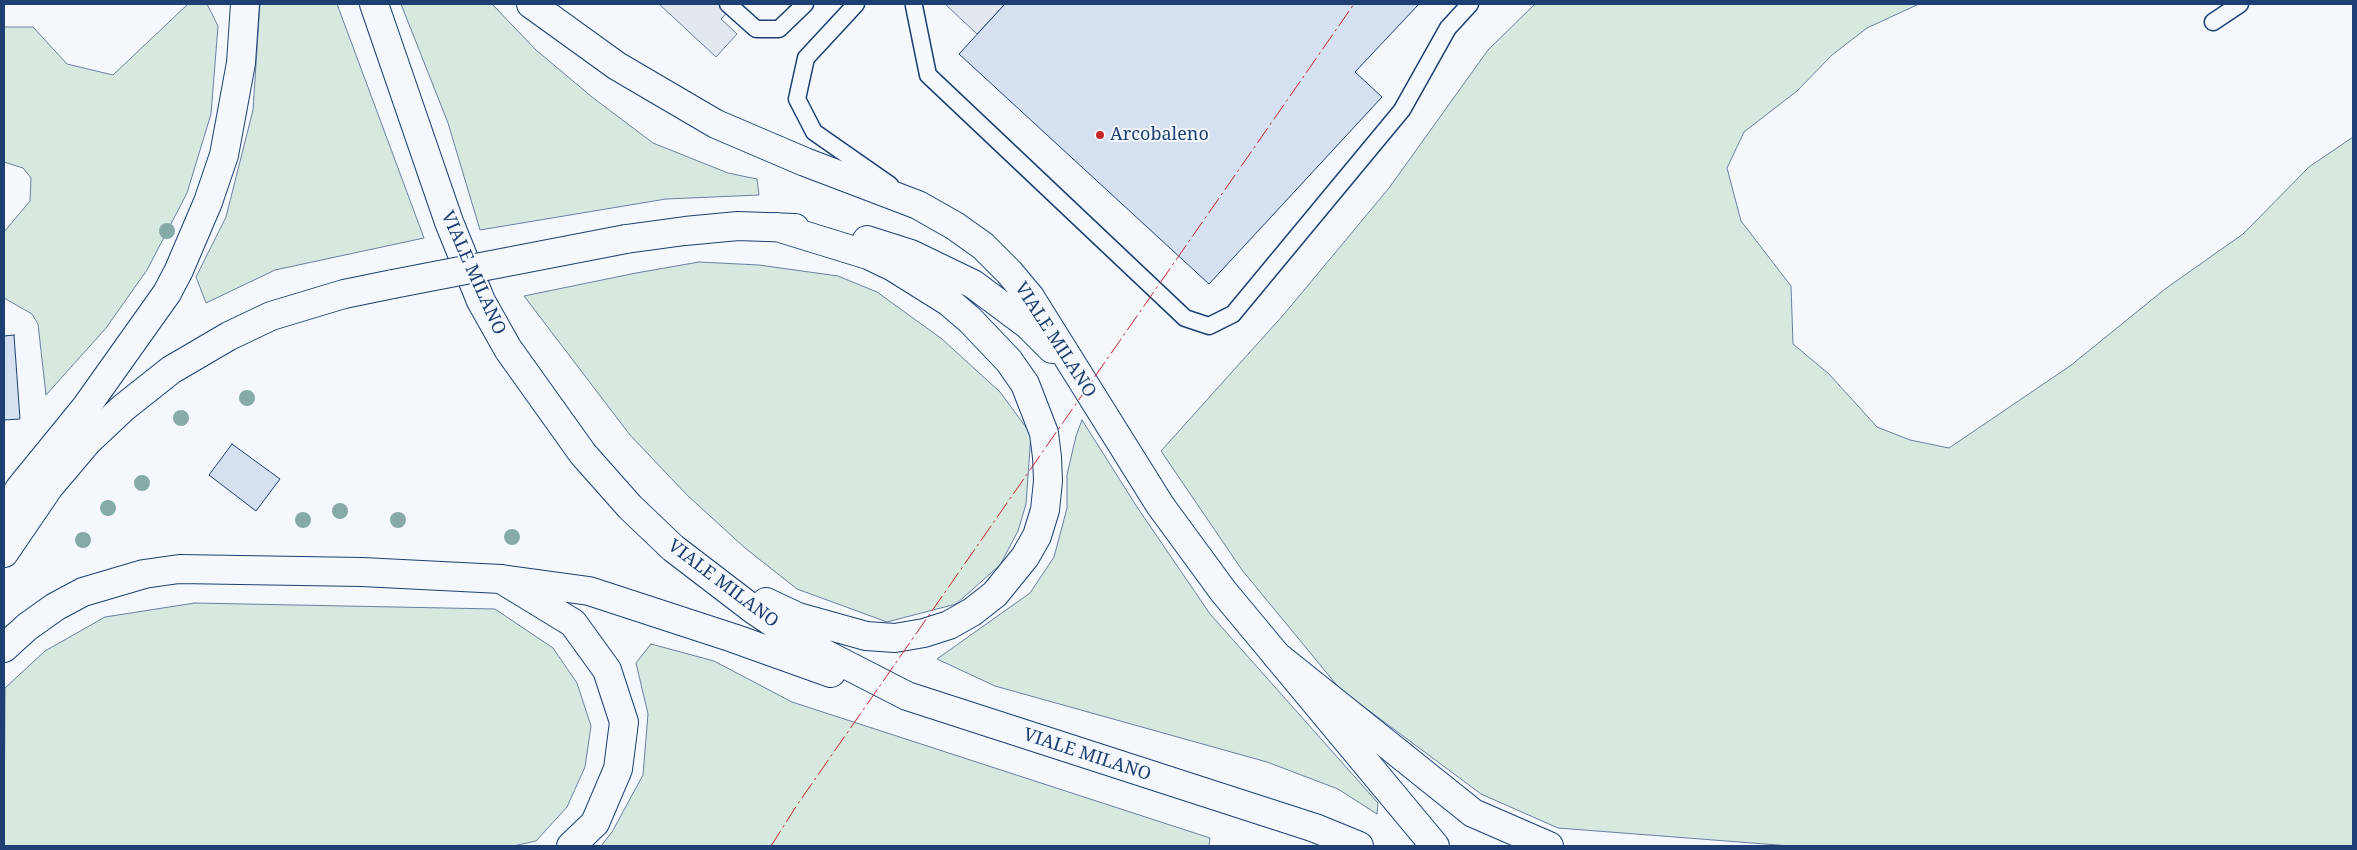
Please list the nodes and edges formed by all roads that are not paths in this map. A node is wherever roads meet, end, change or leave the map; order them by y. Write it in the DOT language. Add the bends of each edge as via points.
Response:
graph roads {
  1 [pos="245,4"];
  2 [pos="374,4"];
  3 [pos="531,4"];
  4 [pos="728,4"];
  5 [pos="805,4"];
  6 [pos="856,4"];
  7 [pos="1470,4"];
  8 [pos="2240,4"];
  9 [pos="918,5"];
  10 [pos="2213,22"];
  11 [pos="918,205"];
  12 [pos="777,227"];
  13 [pos="1097,404"];
  14 [pos="4,513"];
  15 [pos="4,553"];
  16 [pos="708,576"];
  17 [pos="501,579"];
  18 [pos="4,648"];
  19 [pos="1276,656"];
  20 [pos="906,696"];
  21 [pos="571,846"];
  22 [pos="1359,846"];
  23 [pos="1435,846"];
  24 [pos="1549,846"];
  1 -- 14 [label="main road" via="241,63 224,156 179,270 167,293 86,407 20,488"];
  2 -- 16 [label="main road, VIALE MILANO" via="449,222 481,301 508,350 583,454 630,507"];
  3 -- 11 [label="main road, VIALE MILANO" via="617,66 716,124"];
  4 -- 5 [label="lane" via="756,29 779,29"];
  6 -- 11 [label="lane" via="806,58 797,99 814,132"];
  7 -- 9 [label="lane" via="1448,28 1402,110 1233,314 1210,326 1185,318 928,75"];
  8 -- 10 [label="lane"];
  11 -- 13 [label="main road, VIALE MILANO" via="956,226 983,246 1009,272 1048,322"];
  12 -- 13 [label="main road" via="846,234 879,243 919,257 965,280 1028,325"];
  12 -- 15 [label="main road, bridge" via="738,226 626,239 344,294 271,316 171,370 123,408 88,441 49,487"];
  12 -- 16 [label="main road" via="868,255 893,267 948,302 988,338 1025,384 1044,433 1048,481 1044,510 1037,536 1026,557 996,594 949,625 924,633 895,638 839,630 798,617"];
  13 -- 19 [label="main road, VIALE MILANO" via="1160,505 1223,592"];
  16 -- 20 [label="main road, VIALE MILANO" via="800,641"];
  17 -- 18 [label="main road" via="362,572 179,569 144,574 83,592 55,606"];
  17 -- 20 [label="main road" via="589,591"];
  17 -- 21 [label="main road" via="573,623 607,670 624,722 618,769 595,823"];
  19 -- 23 [label="main road, VIALE MILANO"];
  19 -- 24 [label="main road" via="1474,813"];
  20 -- 22 [label="main road, VIALE MILANO" via="1315,828"];
}
